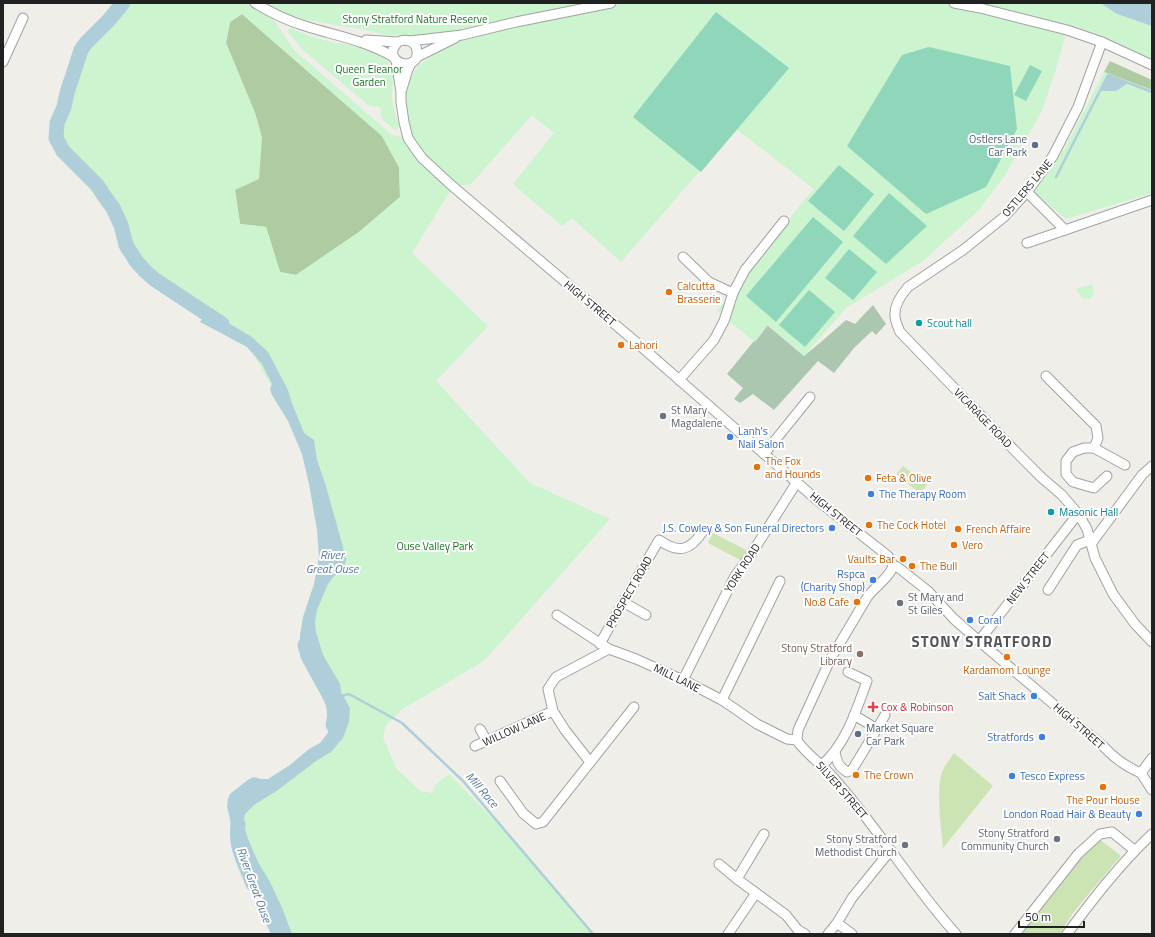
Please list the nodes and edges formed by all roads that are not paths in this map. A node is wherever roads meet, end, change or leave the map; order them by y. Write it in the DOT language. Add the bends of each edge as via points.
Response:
graph roads {
  1 [pos="255,3"];
  2 [pos="611,3"];
  3 [pos="954,3"];
  4 [pos="24,18"];
  5 [pos="462,35"];
  6 [pos="356,40"];
  7 [pos="410,41"];
  8 [pos="398,42"];
  9 [pos="1102,42"];
  10 [pos="395,59"];
  11 [pos="414,60"];
  12 [pos="3,62"];
  13 [pos="1152,64"];
  14 [pos="402,92"];
  15 [pos="1026,192"];
  16 [pos="1152,200"];
  17 [pos="784,221"];
  18 [pos="1065,230"];
  19 [pos="1027,243"];
  20 [pos="682,257"];
  21 [pos="733,293"];
  22 [pos="895,316"];
  23 [pos="1046,376"];
  24 [pos="679,380"];
  25 [pos="810,397"];
  26 [pos="1094,448"];
  27 [pos="764,454"];
  28 [pos="1125,465"];
  29 [pos="1152,466"];
  30 [pos="1107,476"];
  31 [pos="796,482"];
  32 [pos="1073,482"];
  33 [pos="1062,495"];
  34 [pos="1078,515"];
  35 [pos="703,531"];
  36 [pos="1090,542"];
  37 [pos="893,565"];
  38 [pos="780,580"];
  39 [pos="1048,590"];
  40 [pos="623,602"];
  41 [pos="557,615"];
  42 [pos="646,615"];
  43 [pos="979,641"];
  44 [pos="1152,642"];
  45 [pos="600,644"];
  46 [pos="609,649"];
  47 [pos="848,672"];
  48 [pos="683,680"];
  49 [pos="722,700"];
  50 [pos="634,707"];
  51 [pos="553,711"];
  52 [pos="854,715"];
  53 [pos="885,716"];
  54 [pos="480,729"];
  55 [pos="877,729"];
  56 [pos="487,741"];
  57 [pos="798,741"];
  58 [pos="475,746"];
  59 [pos="835,752"];
  60 [pos="1152,758"];
  61 [pos="590,762"];
  62 [pos="822,765"];
  63 [pos="1141,773"];
  64 [pos="500,781"];
  65 [pos="1152,790"];
  66 [pos="764,834"];
  67 [pos="1152,834"];
  68 [pos="1134,850"];
  69 [pos="892,852"];
  70 [pos="719,864"];
  71 [pos="737,879"];
  72 [pos="756,892"];
  73 [pos="837,923"];
  74 [pos="799,933"];
  75 [pos="728,934"];
  76 [pos="828,934"];
  77 [pos="852,934"];
  78 [pos="956,934"];
  79 [pos="1015,934"];
  80 [pos="1068,934"];
  1 -- 6 [label="street" via="304,25"];
  2 -- 5 [label="street"];
  3 -- 9 [label="street" via="1059,28"];
  4 -- 12 [label="street"];
  5 -- 7 [label="street"];
  5 -- 11 [label="street"];
  6 -- 8 [label="street"];
  6 -- 10 [label="street" via="380,49"];
  7 -- 8 [label="street"];
  7 -- 11 [label="street" via="417,50"];
  8 -- 10 [label="street" via="393,49"];
  9 -- 13 [label="street"];
  9 -- 15 [label="street, OSTLERS LANE" via="1075,114 1053,156"];
  10 -- 11 [label="street" via="408,64"];
  10 -- 14 [label="street"];
  11 -- 14 [label="street" via="407,72"];
  14 -- 24 [label="street, HIGH STREET" via="401,102 408,138 422,158"];
  15 -- 18 [label="street"];
  15 -- 22 [label="street, OSTLERS LANE" via="1004,217 963,250 908,287 901,295"];
  16 -- 18 [label="street"];
  17 -- 21 [label="street" via="745,270"];
  18 -- 19 [label="street"];
  20 -- 21 [label="street" via="709,282"];
  21 -- 24 [label="street" via="724,321 714,340"];
  22 -- 33 [label="street, VICARAGE ROAD" via="900,332 1021,457"];
  23 -- 26 [label="street" via="1096,426 1098,438"];
  24 -- 27 [label="street, HIGH STREET"];
  25 -- 27 [label="street"];
  26 -- 28 [label="street"];
  26 -- 32 [label="street" via="1073,452 1066,461 1066,474"];
  27 -- 31 [label="street, HIGH STREET"];
  29 -- 36 [label="street" via="1142,475"];
  30 -- 32 [label="street" via="1094,488"];
  31 -- 37 [label="street, HIGH STREET" via="888,556"];
  31 -- 48 [label="street, YORK ROAD" via="735,576"];
  32 -- 33 [label="street"];
  33 -- 34 [label="street, VICARAGE ROAD"];
  34 -- 36 [label="street, VICARAGE ROAD" via="1087,529"];
  34 -- 43 [label="street, NEW STREET"];
  35 -- 40 [label="street, PROSPECT ROAD" via="688,548 668,547 659,540"];
  36 -- 39 [label="street" via="1077,546"];
  36 -- 44 [label="street, VICARAGE ROAD" via="1113,594"];
  37 -- 43 [label="street, HIGH STREET" via="928,591"];
  37 -- 57 [label="street" via="890,574 868,596 831,658 798,730"];
  38 -- 49 [label="street"];
  40 -- 42 [label="street"];
  40 -- 45 [label="street, PROSPECT ROAD"];
  41 -- 45 [label="street, MILL LANE"];
  43 -- 63 [label="street, HIGH STREET" via="1112,756"];
  45 -- 46 [label="street, MILL LANE"];
  46 -- 48 [label="street, MILL LANE"];
  46 -- 51 [label="street, WILLOW LANE" via="556,676 548,689"];
  47 -- 52 [label="street" via="867,681"];
  48 -- 49 [label="street, MILL LANE"];
  49 -- 57 [label="street, MILL LANE" via="757,724 786,739"];
  50 -- 61 [label="street"];
  51 -- 56 [label="street, WILLOW LANE"];
  51 -- 61 [label="street, WILLOW LANE"];
  52 -- 55 [label="street"];
  52 -- 59 [label="street"];
  53 -- 55 [label="street"];
  54 -- 56 [label="street"];
  55 -- 59 [label="street" via="852,770 847,772 841,768"];
  56 -- 58 [label="street, WILLOW LANE"];
  57 -- 62 [label="street, SILVER STREET"];
  59 -- 62 [label="street"];
  60 -- 63 [label="street"];
  61 -- 64 [label="street" via="543,822 536,824 523,813"];
  62 -- 69 [label="street, SILVER STREET"];
  63 -- 65 [label="street"];
  66 -- 71 [label="street"];
  67 -- 68 [label="street"];
  68 -- 79 [label="street" via="1112,832 1100,834 1078,854"];
  68 -- 80 [label="street"];
  69 -- 73 [label="street" via="852,898"];
  69 -- 78 [label="street, SILVER STREET" via="930,904"];
  70 -- 71 [label="street"];
  71 -- 72 [label="street"];
  72 -- 74 [label="street" via="786,915"];
  72 -- 75 [label="street"];
  73 -- 76 [label="street"];
  73 -- 77 [label="street"];
}
